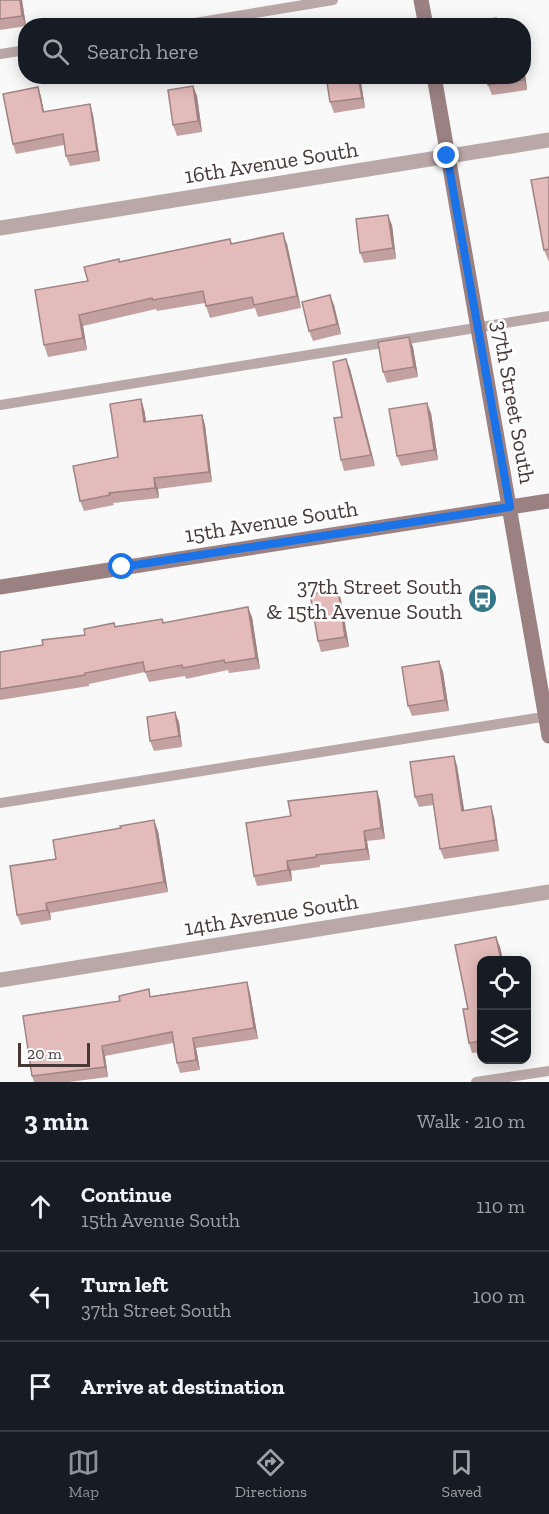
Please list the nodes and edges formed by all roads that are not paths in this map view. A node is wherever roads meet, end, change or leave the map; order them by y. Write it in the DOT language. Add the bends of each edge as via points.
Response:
graph roads {
  1 [pos="333,0"];
  2 [pos="422,0"];
  3 [pos="225,18"];
  4 [pos="425,18"];
  5 [pos="18,51"];
  6 [pos="0,54"];
  7 [pos="435,84"];
  8 [pos="549,140"];
  9 [pos="447,156"];
  10 [pos="0,228"];
  11 [pos="549,316"];
  12 [pos="478,328"];
  13 [pos="0,405"];
  14 [pos="549,501"];
  15 [pos="510,507"];
  16 [pos="0,587"];
  17 [pos="547,717"];
  18 [pos="549,736"];
  19 [pos="0,803"];
  20 [pos="549,892"];
  21 [pos="0,980"];
  22 [pos="549,1071"];
  23 [pos="476,1082"];
  1 -- 3 [label="lane"];
  2 -- 4 [label="street"];
  5 -- 6 [label="lane"];
  7 -- 9 [label="street, 37th Street South"];
  8 -- 9 [label="street, 16th Avenue South"];
  9 -- 10 [label="street, 16th Avenue South"];
  9 -- 12 [label="street, 37th Street South"];
  11 -- 12 [label="lane"];
  12 -- 13 [label="lane"];
  12 -- 15 [label="street, 37th Street South"];
  14 -- 15 [label="street, 15th Avenue South"];
  15 -- 16 [label="street, 15th Avenue South"];
  15 -- 17 [label="street, 37th Street South"];
  17 -- 18 [label="street, 37th Street South"];
  17 -- 19 [label="lane"];
  20 -- 21 [label="street, 14th Avenue South"];
  22 -- 23 [label="lane"];
}
